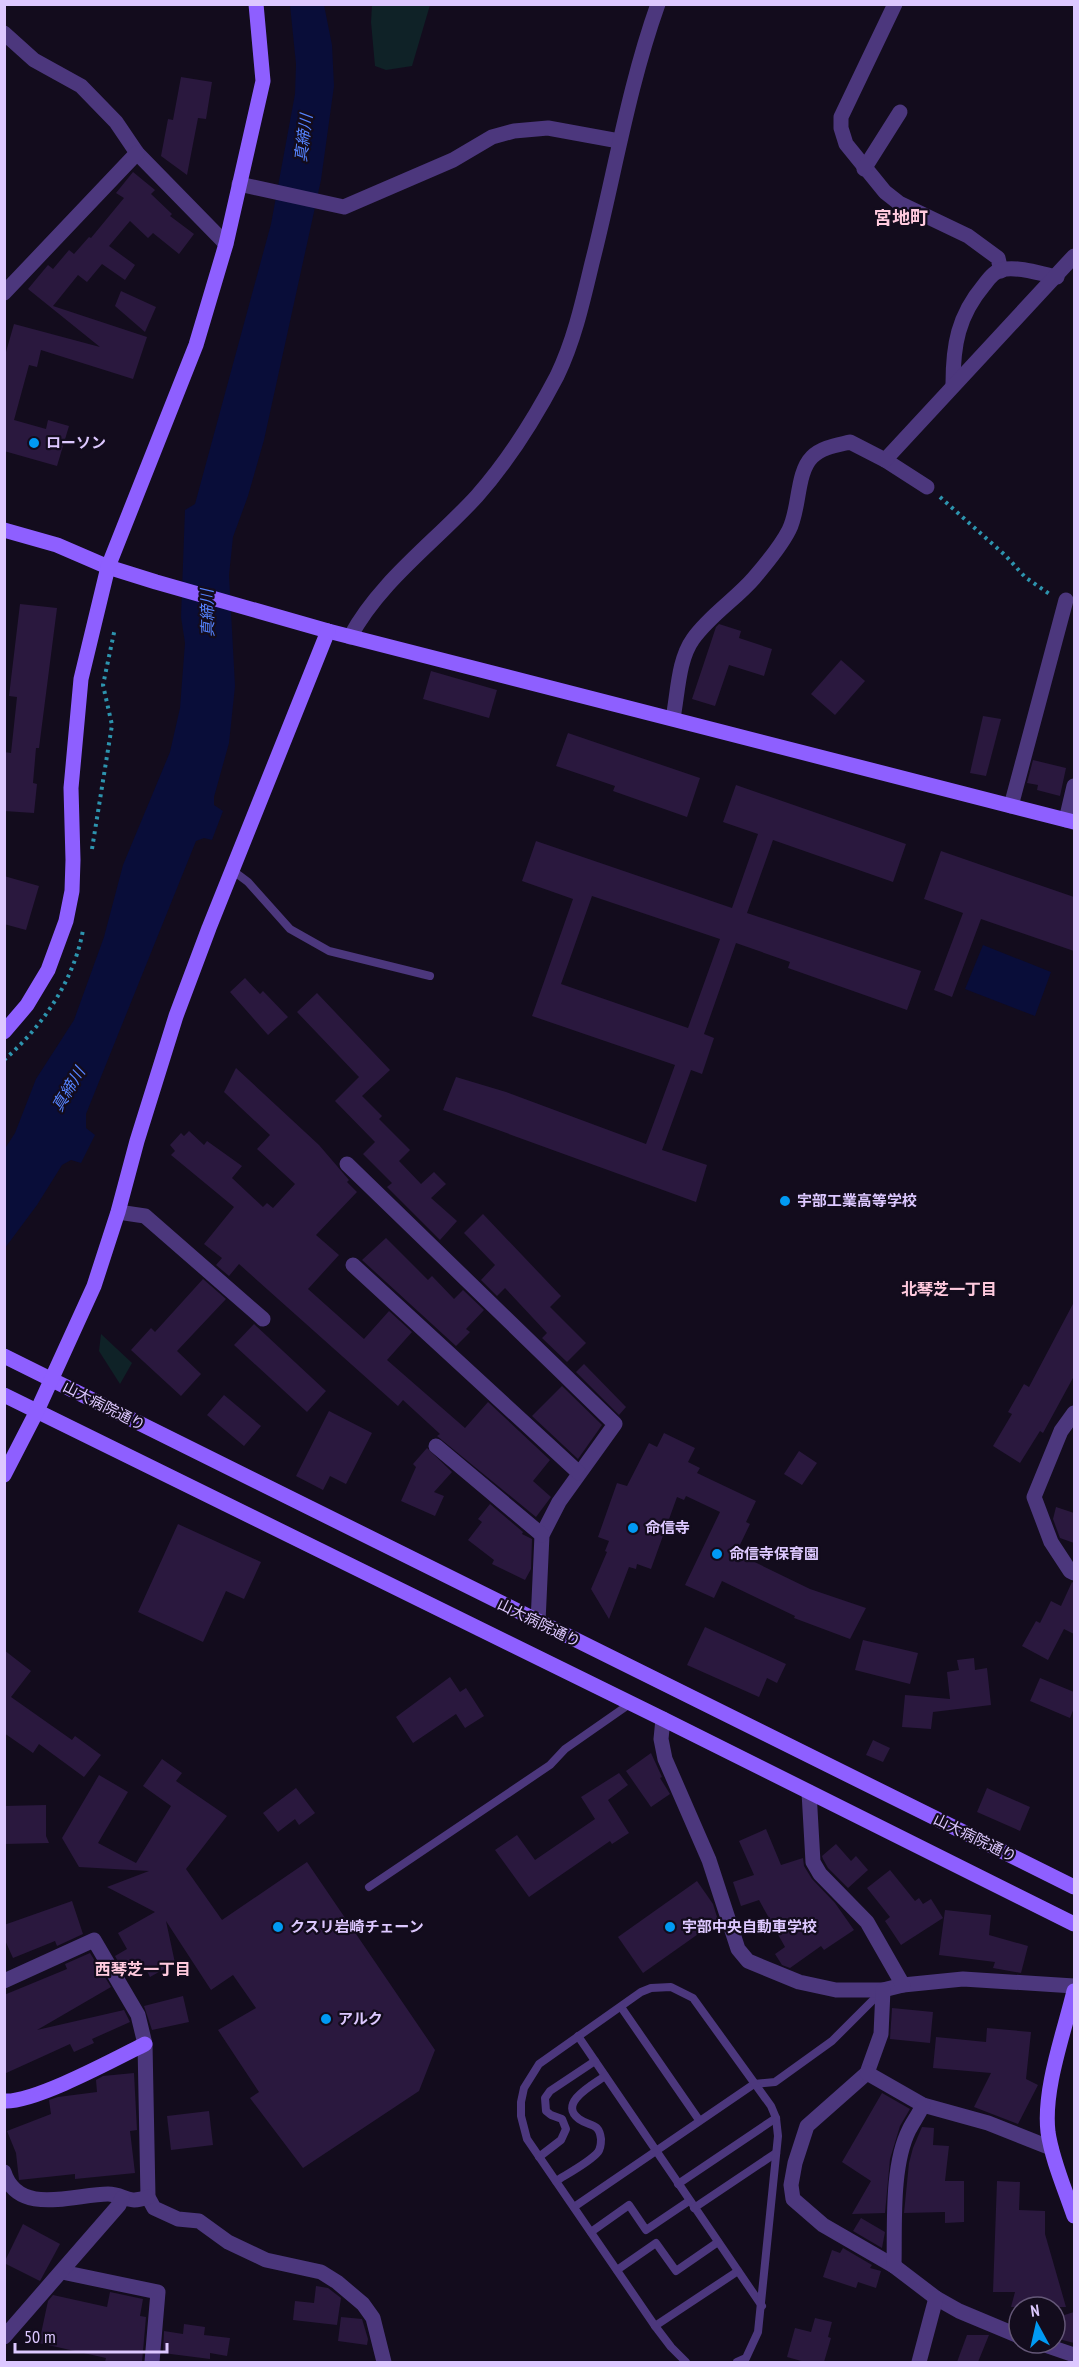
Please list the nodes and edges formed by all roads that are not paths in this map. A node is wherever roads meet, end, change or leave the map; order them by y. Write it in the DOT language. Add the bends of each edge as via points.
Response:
graph roads {
  1 [pos="256,4"];
  2 [pos="658,4"];
  3 [pos="895,4"];
  4 [pos="4,33"];
  5 [pos="900,112"];
  6 [pos="619,141"];
  7 [pos="137,153"];
  8 [pos="864,169"];
  9 [pos="239,184"];
  10 [pos="226,244"];
  11 [pos="1074,256"];
  12 [pos="1001,271"];
  13 [pos="1056,277"];
  14 [pos="4,293"];
  15 [pos="953,384"];
  16 [pos="885,460"];
  17 [pos="927,487"];
  18 [pos="4,530"];
  19 [pos="108,567"];
  20 [pos="1066,600"];
  21 [pos="328,631"];
  22 [pos="350,637"];
  23 [pos="673,718"];
  24 [pos="1074,786"];
  25 [pos="1011,806"];
  26 [pos="1070,821"];
  27 [pos="232,870"];
  28 [pos="430,976"];
  29 [pos="4,1032"];
  30 [pos="347,1164"];
  31 [pos="118,1212"];
  32 [pos="352,1265"];
  33 [pos="263,1319"];
  34 [pos="4,1356"];
  35 [pos="52,1380"];
  36 [pos="4,1395"];
  37 [pos="37,1411"];
  38 [pos="1074,1413"];
  39 [pos="436,1446"];
  40 [pos="579,1473"];
  41 [pos="4,1475"];
  42 [pos="542,1535"];
  43 [pos="1074,1573"];
  44 [pos="538,1622"];
  45 [pos="632,1703"];
  46 [pos="663,1719"];
  47 [pos="809,1792"];
  48 [pos="369,1887"];
  49 [pos="1074,1887"];
  50 [pos="1074,1924"];
  51 [pos="4,1981"];
  52 [pos="903,1985"];
  53 [pos="1074,1989"];
  54 [pos="883,1990"];
  55 [pos="621,2007"];
  56 [pos="578,2036"];
  57 [pos="145,2044"];
  58 [pos="595,2061"];
  59 [pos="867,2073"];
  60 [pos="605,2076"];
  61 [pos="754,2084"];
  62 [pos="4,2101"];
  63 [pos="923,2106"];
  64 [pos="776,2118"];
  65 [pos="699,2120"];
  66 [pos="1052,2148"];
  67 [pos="655,2151"];
  68 [pos="776,2153"];
  69 [pos="539,2157"];
  70 [pos="5,2177"];
  71 [pos="556,2181"];
  72 [pos="678,2184"];
  73 [pos="148,2197"];
  74 [pos="122,2198"];
  75 [pos="692,2204"];
  76 [pos="574,2207"];
  77 [pos="1074,2216"];
  78 [pos="591,2232"];
  79 [pos="718,2242"];
  80 [pos="894,2266"];
  81 [pos="617,2270"];
  82 [pos="738,2271"];
  83 [pos="62,2272"];
  84 [pos="936,2298"];
  85 [pos="762,2306"];
  86 [pos="655,2326"];
  87 [pos="1007,2331"];
  88 [pos="4,2337"];
  89 [pos="152,2362"];
  90 [pos="384,2362"];
  91 [pos="686,2362"];
  92 [pos="737,2362"];
  93 [pos="918,2362"];
  1 -- 9 [label="street" via="263,81"];
  2 -- 6 [label="street"];
  3 -- 8 [label="street" via="841,117 846,144"];
  4 -- 7 [label="street" via="34,60 81,86 116,122"];
  5 -- 8 [label="street"];
  6 -- 9 [label="street" via="548,128 492,136 453,160 344,207"];
  6 -- 22 [label="street" via="579,316 558,374 496,473 367,608"];
  7 -- 10 [label="street"];
  7 -- 14 [label="street"];
  8 -- 12 [label="street" via="899,203 968,236 998,258"];
  9 -- 10 [label="street"];
  10 -- 19 [label="street" via="196,345"];
  11 -- 13 [label="street"];
  12 -- 13 [label="street"];
  12 -- 15 [label="street" via="993,274 970,301 961,321 953,353"];
  13 -- 15 [label="street"];
  15 -- 16 [label="street"];
  16 -- 17 [label="street"];
  16 -- 23 [label="street" via="850,442 825,448 812,457 804,470 789,531 754,578 693,640 685,656"];
  18 -- 19 [label="street" via="57,545"];
  19 -- 21 [label="street"];
  19 -- 29 [label="street" via="81,679 71,788 72,891 66,921 48,970 27,1005"];
  20 -- 25 [label="street"];
  21 -- 22 [label="street"];
  21 -- 27 [label="street"];
  22 -- 23 [label="street"];
  23 -- 25 [label="street"];
  24 -- 26 [label="street"];
  25 -- 26 [label="street"];
  27 -- 28 [label="lane" via="290,929 329,951"];
  27 -- 31 [label="street" via="176,1016"];
  30 -- 40 [label="street" via="615,1424"];
  31 -- 33 [label="street" via="145,1216"];
  31 -- 35 [label="street" via="94,1286"];
  32 -- 40 [label="street"];
  34 -- 35 [label="street, 山大病院通り"];
  35 -- 37 [label="street"];
  35 -- 44 [label="street, 山大病院通り"];
  36 -- 37 [label="street, 山大病院通り"];
  37 -- 41 [label="street"];
  37 -- 45 [label="street, 山大病院通り"];
  38 -- 43 [label="street" via="1061,1431 1034,1497 1051,1542"];
  39 -- 42 [label="street"];
  40 -- 42 [label="street"];
  42 -- 44 [label="street"];
  44 -- 49 [label="street, 山大病院通り"];
  45 -- 46 [label="street, 山大病院通り"];
  45 -- 48 [label="lane" via="565,1749 550,1765"];
  46 -- 47 [label="street, 山大病院通り"];
  46 -- 54 [label="street" via="660,1739 664,1759 709,1860 738,1949 748,1961 799,1982 836,1990"];
  47 -- 50 [label="street, 山大病院通り"];
  47 -- 52 [label="street" via="813,1862 867,1922"];
  51 -- 57 [label="street" via="94,1940 138,2015"];
  52 -- 53 [label="street" via="963,1980"];
  52 -- 54 [label="street"];
  53 -- 66 [label="street" via="1052,2082 1048,2130"];
  54 -- 59 [label="street" via="881,2034"];
  54 -- 61 [label="lane" via="832,2041 775,2082"];
  55 -- 56 [label="lane"];
  55 -- 61 [label="lane" via="651,1988 682,1991 706,2014"];
  55 -- 65 [label="lane"];
  56 -- 58 [label="lane"];
  56 -- 69 [label="lane" via="539,2064 524,2088 523,2128"];
  57 -- 62 [label="street" via="35,2095 15,2102"];
  57 -- 73 [label="street"];
  58 -- 60 [label="lane"];
  58 -- 69 [label="lane" via="545,2097 546,2111 562,2119 566,2129 561,2140"];
  59 -- 63 [label="street"];
  59 -- 80 [label="street" via="807,2126 791,2185 793,2199 823,2225"];
  60 -- 67 [label="lane"];
  60 -- 71 [label="lane" via="582,2092 573,2107 581,2121 598,2128 601,2145 597,2153"];
  61 -- 64 [label="lane"];
  61 -- 65 [label="lane"];
  63 -- 66 [label="street" via="988,2123"];
  63 -- 80 [label="street" via="908,2131 898,2172"];
  64 -- 68 [label="lane"];
  64 -- 72 [label="lane"];
  65 -- 67 [label="lane"];
  66 -- 77 [label="street"];
  67 -- 72 [label="lane"];
  67 -- 76 [label="lane"];
  68 -- 75 [label="lane"];
  68 -- 85 [label="lane"];
  69 -- 71 [label="lane"];
  70 -- 74 [label="street" via="15,2190 39,2201 88,2194"];
  71 -- 76 [label="lane"];
  72 -- 75 [label="lane"];
  73 -- 74 [label="street" via="136,2202"];
  73 -- 90 [label="street" via="154,2208 178,2219 199,2222 228,2242 266,2260 321,2272 337,2282 373,2318"];
  74 -- 83 [label="street"];
  75 -- 78 [label="lane" via="646,2230 629,2205"];
  75 -- 79 [label="lane"];
  76 -- 78 [label="lane"];
  78 -- 81 [label="lane"];
  79 -- 81 [label="lane" via="676,2271 656,2243"];
  79 -- 82 [label="lane"];
  80 -- 84 [label="street"];
  81 -- 86 [label="lane"];
  82 -- 85 [label="lane"];
  82 -- 86 [label="lane"];
  83 -- 88 [label="street"];
  83 -- 89 [label="street" via="158,2292"];
  84 -- 87 [label="street"];
  84 -- 93 [label="street"];
  85 -- 92 [label="lane" via="758,2332 746,2358"];
  86 -- 91 [label="lane"];
}
